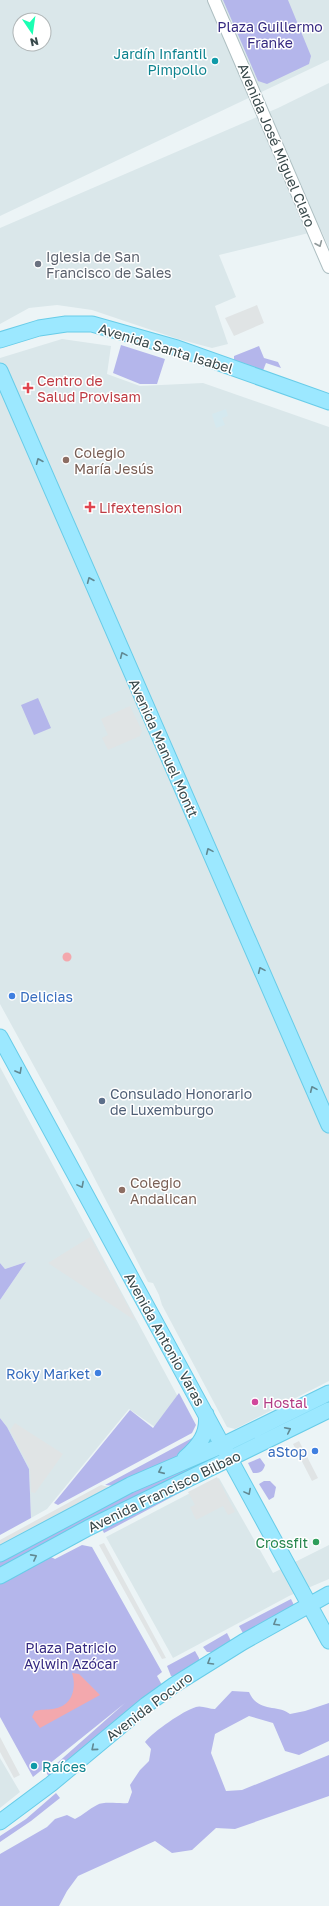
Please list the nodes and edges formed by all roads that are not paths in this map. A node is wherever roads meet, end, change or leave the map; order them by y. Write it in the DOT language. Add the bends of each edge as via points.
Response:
graph roads {
  1 [pos="214,0"];
  2 [pos="329,267"];
  3 [pos="0,340"];
  4 [pos="0,371"];
  5 [pos="329,402"];
  6 [pos="0,1037"];
  7 [pos="329,1125"];
  8 [pos="329,1393"];
  9 [pos="329,1410"];
  10 [pos="206,1413"];
  11 [pos="226,1451"];
  12 [pos="181,1462"];
  13 [pos="0,1554"];
  14 [pos="0,1576"];
  15 [pos="329,1594"];
  16 [pos="309,1604"];
  17 [pos="329,1641"];
  18 [pos="0,1822"];
  1 -- 2 [label="street, Avenida José Miguel Claro, one-way"];
  3 -- 5 [label="main road, Avenida Santa Isabel" via="39,328 92,324 177,348"];
  7 -- 4 [label="main road, Avenida Manuel Montt, one-way"];
  6 -- 10 [label="main road, Avenida Antonio Varas, one-way"];
  8 -- 11 [label="main road, Avenida Francisco Bilbao"];
  11 -- 9 [label="main road, Avenida Francisco Bilbao, one-way"];
  10 -- 11 [label="main road, Avenida Antonio Varas"];
  10 -- 12 [label="main road" via="203,1437"];
  11 -- 12 [label="main road, Avenida Francisco Bilbao"];
  14 -- 11 [label="main road, Avenida Francisco Bilbao, one-way"];
  11 -- 16 [label="main road, Avenida Antonio Varas, one-way"];
  12 -- 13 [label="main road, Avenida Francisco Bilbao, one-way" via="130,1485"];
  15 -- 16 [label="main road, Avenida Pocuro"];
  16 -- 17 [label="main road, Avenida Antonio Varas"];
  16 -- 18 [label="main road, Avenida Pocuro, one-way" via="174,1685"];
}
